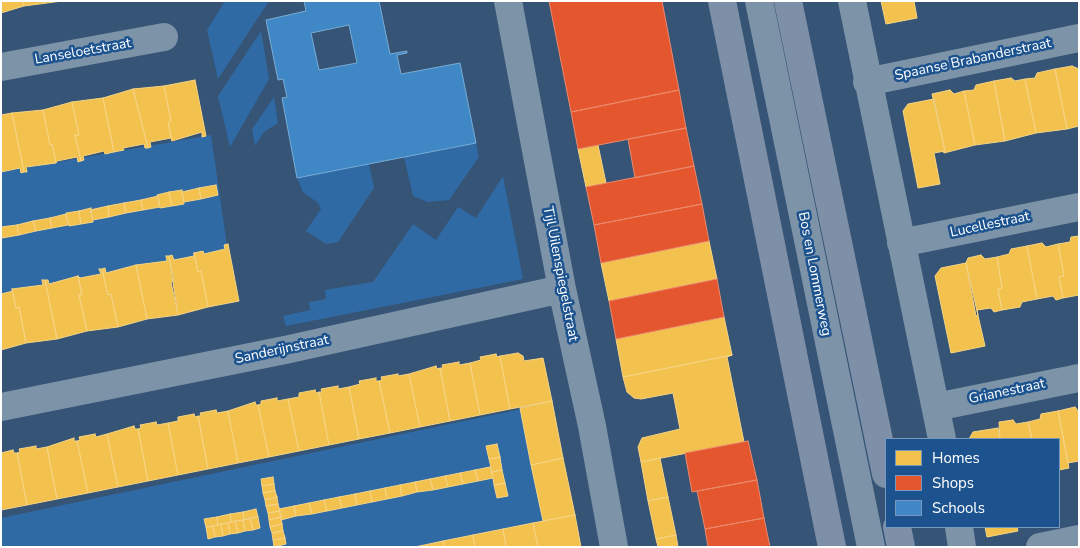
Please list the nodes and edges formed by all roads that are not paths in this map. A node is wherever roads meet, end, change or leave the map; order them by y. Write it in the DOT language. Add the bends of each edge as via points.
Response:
graph roads {
  1 [pos="508,1"];
  2 [pos="722,1"];
  3 [pos="759,1"];
  4 [pos="788,1"];
  5 [pos="852,1"];
  6 [pos="164,37"];
  7 [pos="1079,38"];
  8 [pos="1,67"];
  9 [pos="867,82"];
  10 [pos="1079,207"];
  11 [pos="901,244"];
  12 [pos="562,289"];
  13 [pos="1079,378"];
  14 [pos="1,407"];
  15 [pos="936,407"];
  16 [pos="942,438"];
  17 [pos="885,469"];
  18 [pos="897,528"];
  19 [pos="959,528"];
  20 [pos="1079,539"];
  21 [pos="614,547"];
  22 [pos="832,547"];
  23 [pos="871,547"];
  24 [pos="902,547"];
  25 [pos="962,547"];
  26 [pos="1040,547"];
  1 -- 12 [label="street, Tijl Uilenspiegelstraat"];
  2 -- 22 [label="main road"];
  3 -- 23 [label="street, Bos en Lommerweg"];
  4 -- 17 [label="main road"];
  5 -- 9 [label="street"];
  6 -- 8 [label="street, Lanseloetstraat"];
  7 -- 9 [label="street, Spaanse Brabanderstraat"];
  9 -- 11 [label="street"];
  10 -- 11 [label="street, Lucellestraat"];
  11 -- 15 [label="street"];
  12 -- 14 [label="street, Sanderijnstraat"];
  12 -- 21 [label="street, Tijl Uilenspiegelstraat"];
  13 -- 15 [label="street, Grianestraat"];
  15 -- 16 [label="street"];
  18 -- 24 [label="main road"];
  19 -- 25 [label="street"];
  20 -- 26 [label="street"];
}
